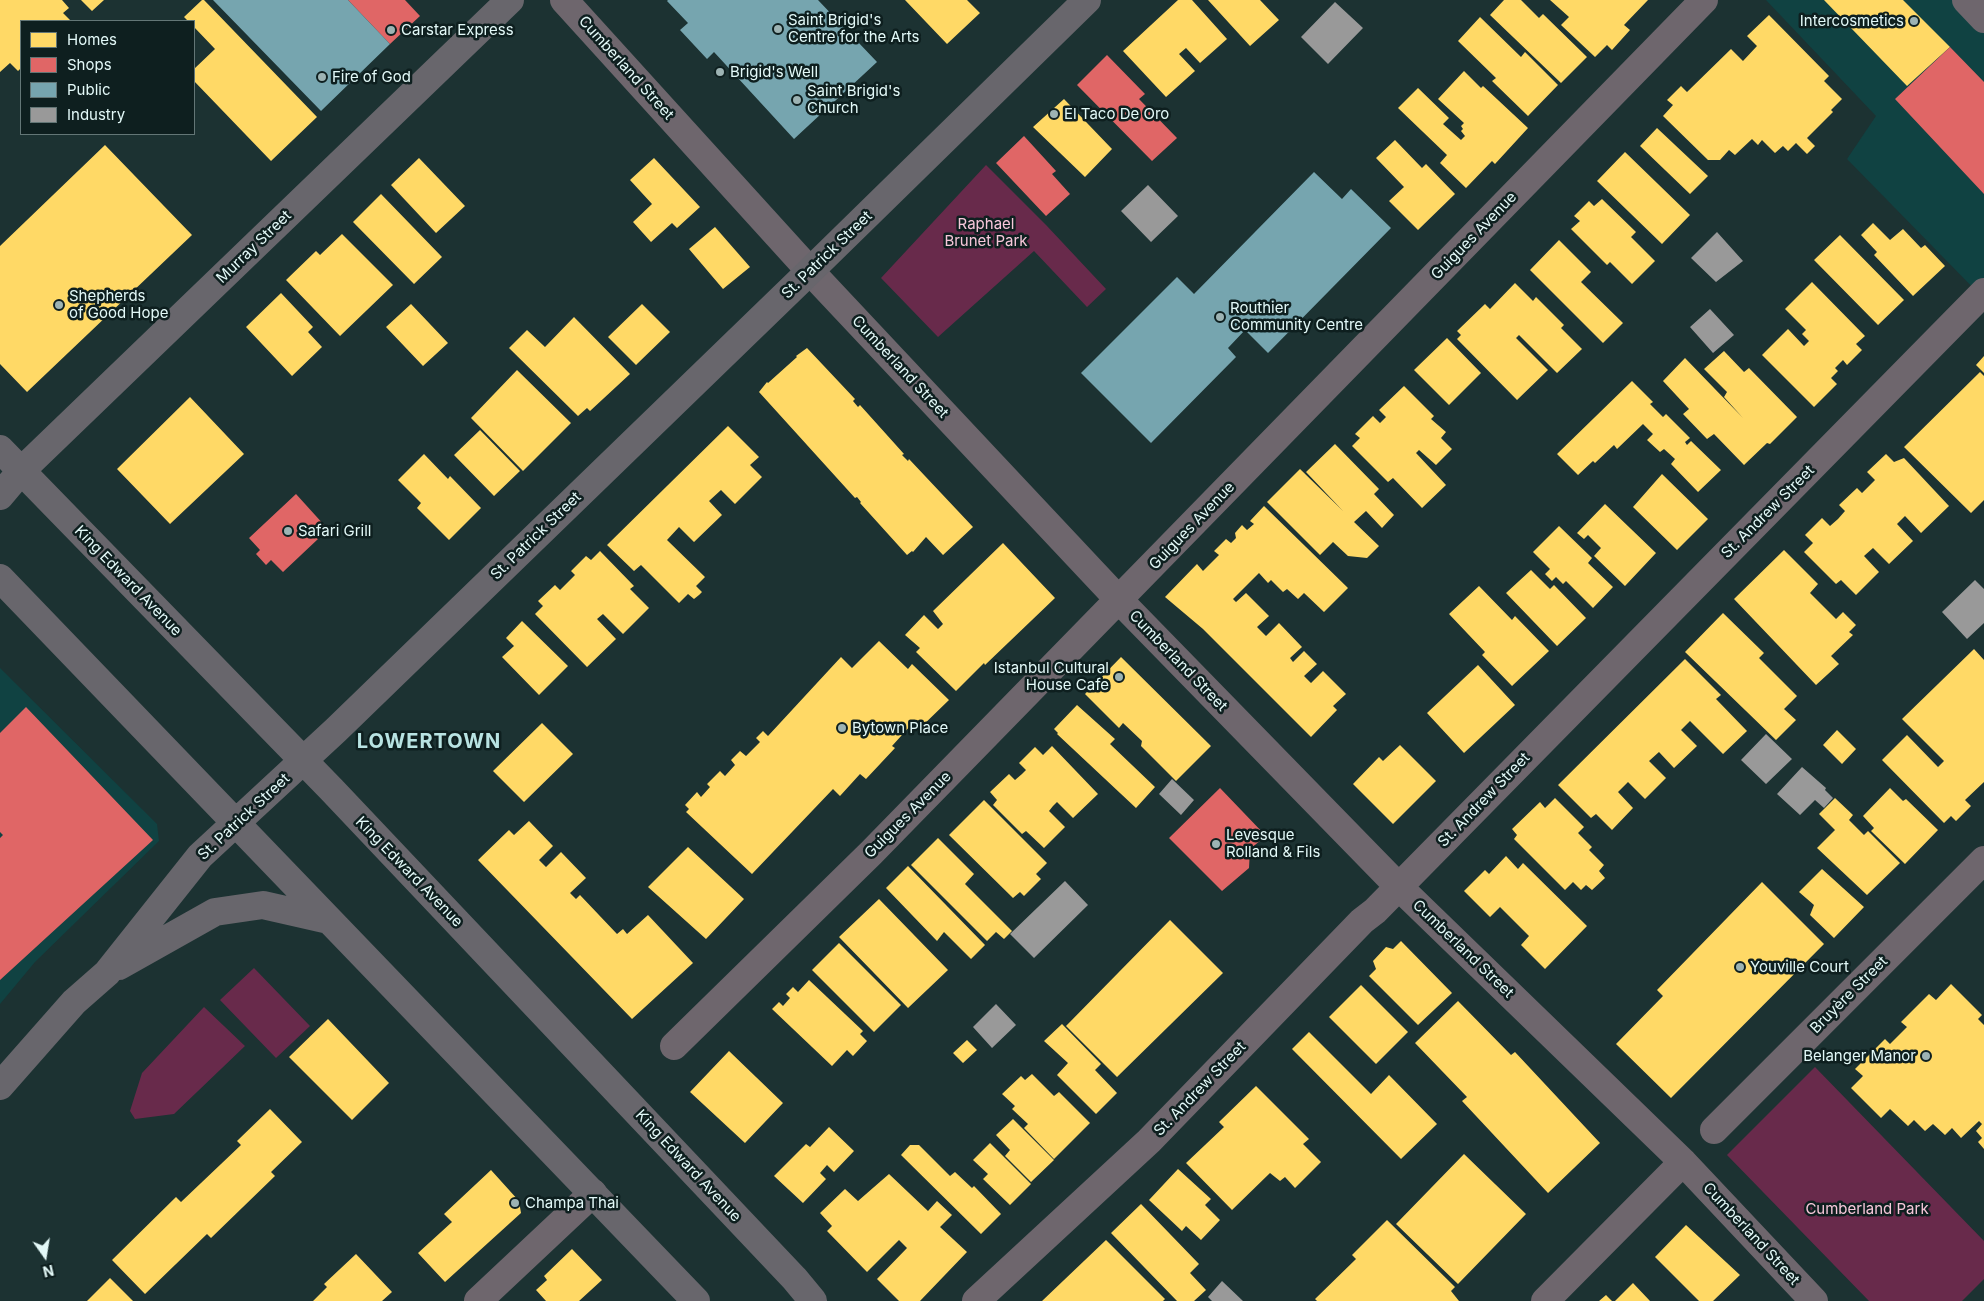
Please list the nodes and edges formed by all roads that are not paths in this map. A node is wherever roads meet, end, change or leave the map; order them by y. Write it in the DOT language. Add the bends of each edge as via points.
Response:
graph roads {
  1 [pos="510,0"];
  2 [pos="564,0"];
  3 [pos="1087,0"];
  4 [pos="1704,0"];
  5 [pos="1966,0"];
  6 [pos="1984,19"];
  7 [pos="810,271"];
  8 [pos="1984,292"];
  9 [pos="0,449"];
  10 [pos="21,471"];
  11 [pos="0,496"];
  12 [pos="0,578"];
  13 [pos="1119,600"];
  14 [pos="304,761"];
  15 [pos="235,823"];
  16 [pos="1984,860"];
  17 [pos="1399,887"];
  18 [pos="329,920"];
  19 [pos="107,973"];
  20 [pos="674,1046"];
  21 [pos="0,1086"];
  22 [pos="1714,1130"];
  23 [pos="1683,1162"];
  24 [pos="592,1193"];
  25 [pos="799,1290"];
  26 [pos="478,1301"];
  27 [pos="696,1301"];
  28 [pos="813,1301"];
  29 [pos="976,1301"];
  30 [pos="1545,1301"];
  31 [pos="1814,1301"];
  1 -- 10 [label="main road, Murray Street"];
  2 -- 7 [label="street, Cumberland Street"];
  3 -- 7 [label="main road, St. Patrick Street"];
  4 -- 13 [label="street, Guigues Avenue"];
  5 -- 6 [label="street"];
  7 -- 13 [label="street, Cumberland Street"];
  7 -- 14 [label="main road, St. Patrick Street"];
  8 -- 17 [label="street, St. Andrew Street"];
  9 -- 10 [label="main road, King Edward Avenue"];
  10 -- 11 [label="main road, Murray Street"];
  10 -- 14 [label="main road, King Edward Avenue"];
  12 -- 15 [label="main road"];
  13 -- 17 [label="street, Cumberland Street"];
  13 -- 20 [label="street, Guigues Avenue" via="871,853"];
  14 -- 15 [label="main road, St. Patrick Street"];
  14 -- 25 [label="main road, King Edward Avenue"];
  15 -- 18 [label="main road"];
  15 -- 19 [label="main road, St. Patrick Street" via="200,856"];
  16 -- 22 [label="street, Bruyère Street"];
  17 -- 23 [label="street, Cumberland Street"];
  17 -- 29 [label="street, St. Andrew Street" via="1362,921 1150,1141"];
  18 -- 19 [label="main road" via="263,905 215,912"];
  18 -- 24 [label="main road"];
  19 -- 21 [label="main road, St. Patrick Street" via="74,1002"];
  23 -- 30 [label="street"];
  23 -- 31 [label="street, Cumberland Street"];
  24 -- 26 [label="street"];
  24 -- 27 [label="main road"];
  25 -- 28 [label="main road, King Edward Avenue"];
}
